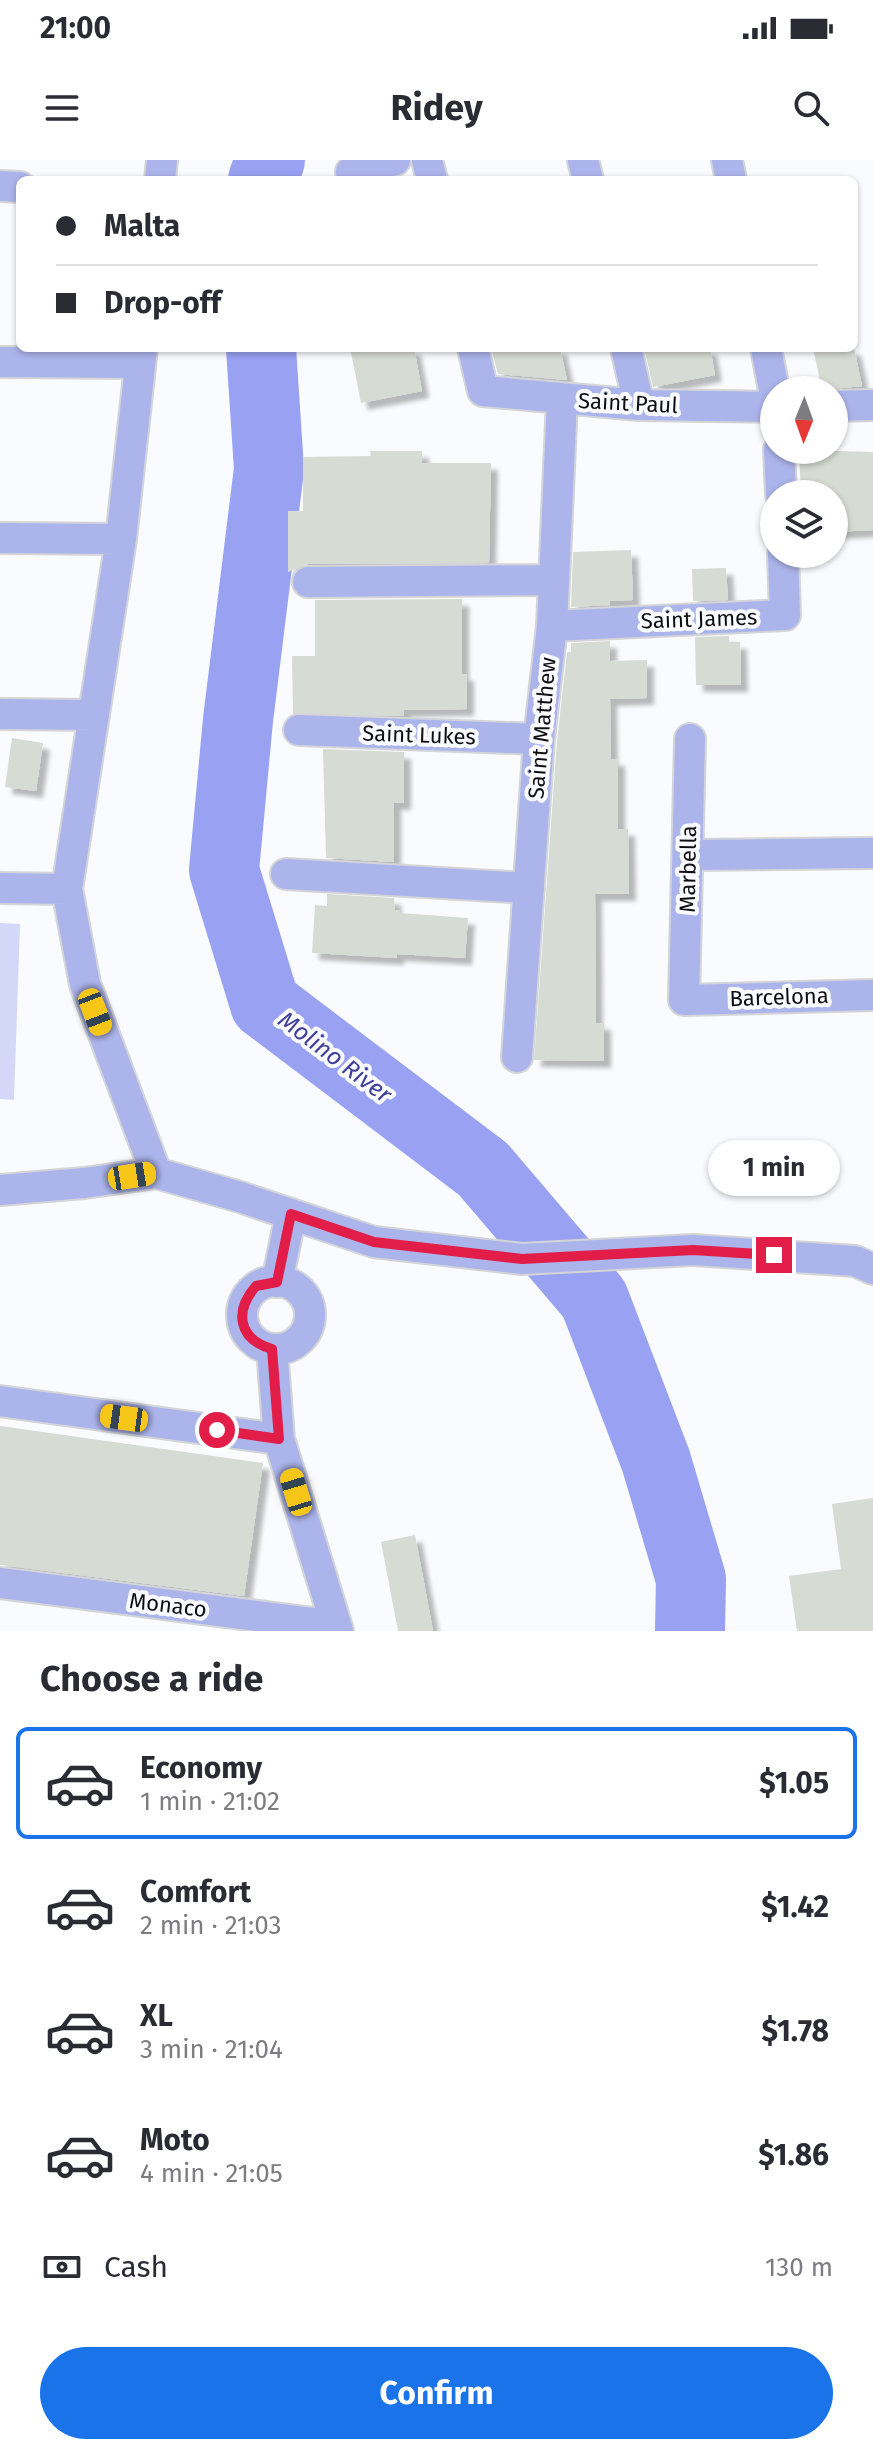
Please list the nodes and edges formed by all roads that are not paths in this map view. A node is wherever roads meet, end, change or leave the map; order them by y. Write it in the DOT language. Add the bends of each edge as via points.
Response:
graph roads {
  1 [pos="395,160"];
  2 [pos="351,172"];
  3 [pos="474,352"];
  4 [pos="627,352"];
  5 [pos="767,352"];
  6 [pos="141,356"];
  7 [pos="0,362"];
  8 [pos="771,376"];
  9 [pos="562,400"];
  10 [pos="639,405"];
  11 [pos="873,405"];
  12 [pos="848,406"];
  13 [pos="760,407"];
  14 [pos="0,538"];
  15 [pos="121,539"];
  16 [pos="783,568"];
  17 [pos="552,580"];
  18 [pos="308,582"];
  19 [pos="552,626"];
  20 [pos="0,714"];
  21 [pos="94,715"];
  22 [pos="299,730"];
  23 [pos="539,739"];
  24 [pos="690,739"];
  25 [pos="873,853"];
  26 [pos="689,855"];
  27 [pos="286,874"];
  28 [pos="0,888"];
  29 [pos="529,888"];
  30 [pos="67,889"];
  31 [pos="873,995"];
  32 [pos="684,1000"];
  33 [pos="517,1057"];
  34 [pos="156,1173"];
  35 [pos="0,1190"];
  36 [pos="291,1214"];
  37 [pos="873,1269"];
  38 [pos="277,1282"];
  39 [pos="272,1349"];
  40 [pos="0,1401"];
  41 [pos="279,1439"];
  42 [pos="0,1583"];
  43 [pos="337,1628"];
  1 -- 2 [label="street"];
  3 -- 9 [label="street, Saint Paul" via="483,391"];
  4 -- 10 [label="street"];
  5 -- 8 [label="street"];
  6 -- 7 [label="street"];
  6 -- 15 [label="street"];
  9 -- 10 [label="street, Saint Paul"];
  9 -- 17 [label="street, Saint Matthew"];
  10 -- 13 [label="street, Saint Paul"];
  11 -- 12 [label="street"];
  14 -- 15 [label="street"];
  15 -- 21 [label="street"];
  16 -- 19 [label="street, Saint James" via="785,615"];
  17 -- 18 [label="street"];
  17 -- 19 [label="street, Saint Matthew"];
  19 -- 23 [label="street, Saint Matthew"];
  20 -- 21 [label="street"];
  21 -- 30 [label="street"];
  22 -- 23 [label="street, Saint Lukes"];
  23 -- 29 [label="street, Saint Matthew"];
  24 -- 26 [label="street, Marbella"];
  25 -- 26 [label="street"];
  26 -- 32 [label="street, Marbella"];
  27 -- 29 [label="street"];
  28 -- 30 [label="street"];
  29 -- 33 [label="street, Saint Matthew"];
  30 -- 34 [label="street" via="85,984"];
  31 -- 32 [label="street, Barcelona"];
  34 -- 35 [label="street"];
  34 -- 36 [label="street"];
  36 -- 37 [label="street" via="374,1242 522,1259 693,1250 855,1261"];
  36 -- 38 [label="street"];
  38 -- 39 [label="street" via="256,1286 243,1305 242,1317 251,1338"];
  38 -- 39 [label="street" via="288,1283 305,1296 310,1317 303,1337"];
  39 -- 41 [label="street"];
  40 -- 41 [label="street"];
  41 -- 43 [label="street"];
  42 -- 43 [label="street, Monaco"];
}
